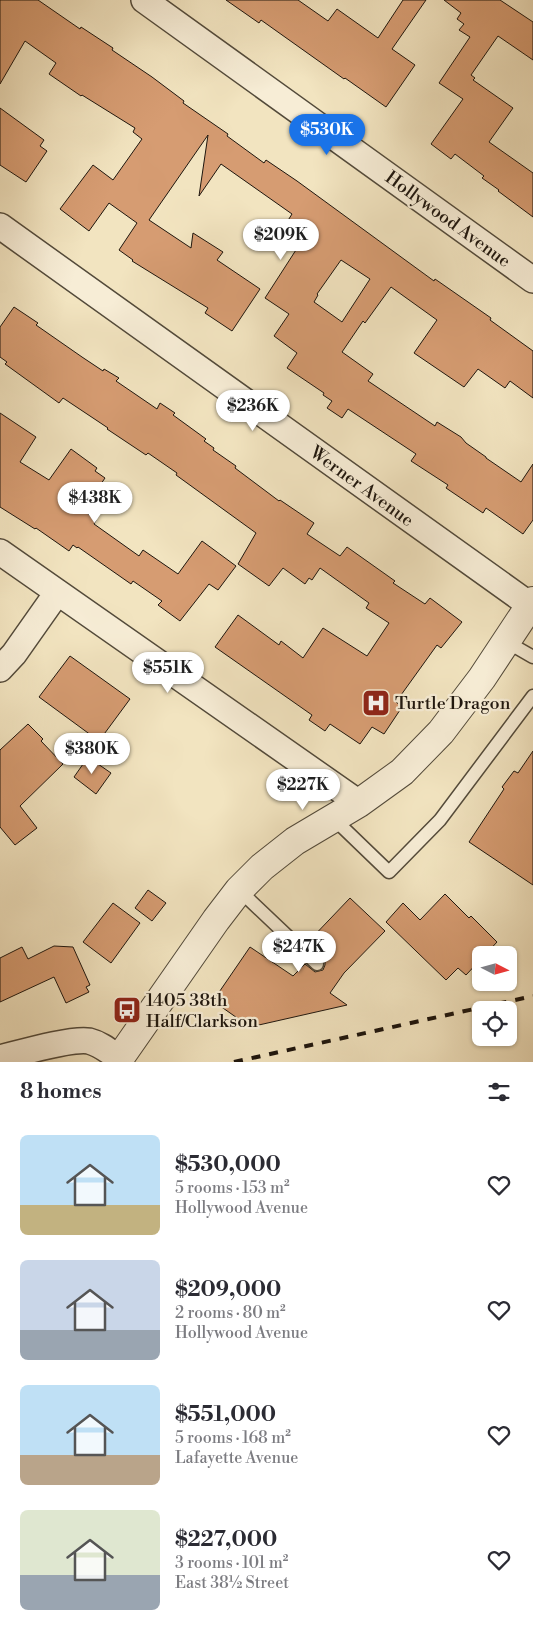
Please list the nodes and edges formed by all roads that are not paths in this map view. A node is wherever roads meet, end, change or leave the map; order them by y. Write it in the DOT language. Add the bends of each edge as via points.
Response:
graph roads {
  1 [pos="144,0"];
  2 [pos="0,226"];
  3 [pos="533,280"];
  4 [pos="0,552"];
  5 [pos="57,593"];
  6 [pos="531,603"];
  7 [pos="505,641"];
  8 [pos="533,657"];
  9 [pos="0,669"];
  10 [pos="533,696"];
  11 [pos="359,803"];
  12 [pos="333,818"];
  13 [pos="239,890"];
  14 [pos="316,964"];
  15 [pos="0,1058"];
  16 [pos="119,1060"];
  1 -- 3 [label="street, Hollywood Avenue"];
  2 -- 6 [label="street, Werner Avenue"];
  4 -- 5 [label="street"];
  5 -- 9 [label="street"];
  5 -- 11 [label="street"];
  6 -- 7 [label="street"];
  7 -- 8 [label="lane"];
  7 -- 11 [label="street" via="441,732 402,772"];
  10 -- 12 [label="lane" via="440,820 389,872"];
  11 -- 12 [label="street"];
  12 -- 13 [label="street" via="295,840"];
  13 -- 14 [label="lane"];
  13 -- 16 [label="street"];
  15 -- 16 [label="street" via="88,1041 100,1045"];
}
